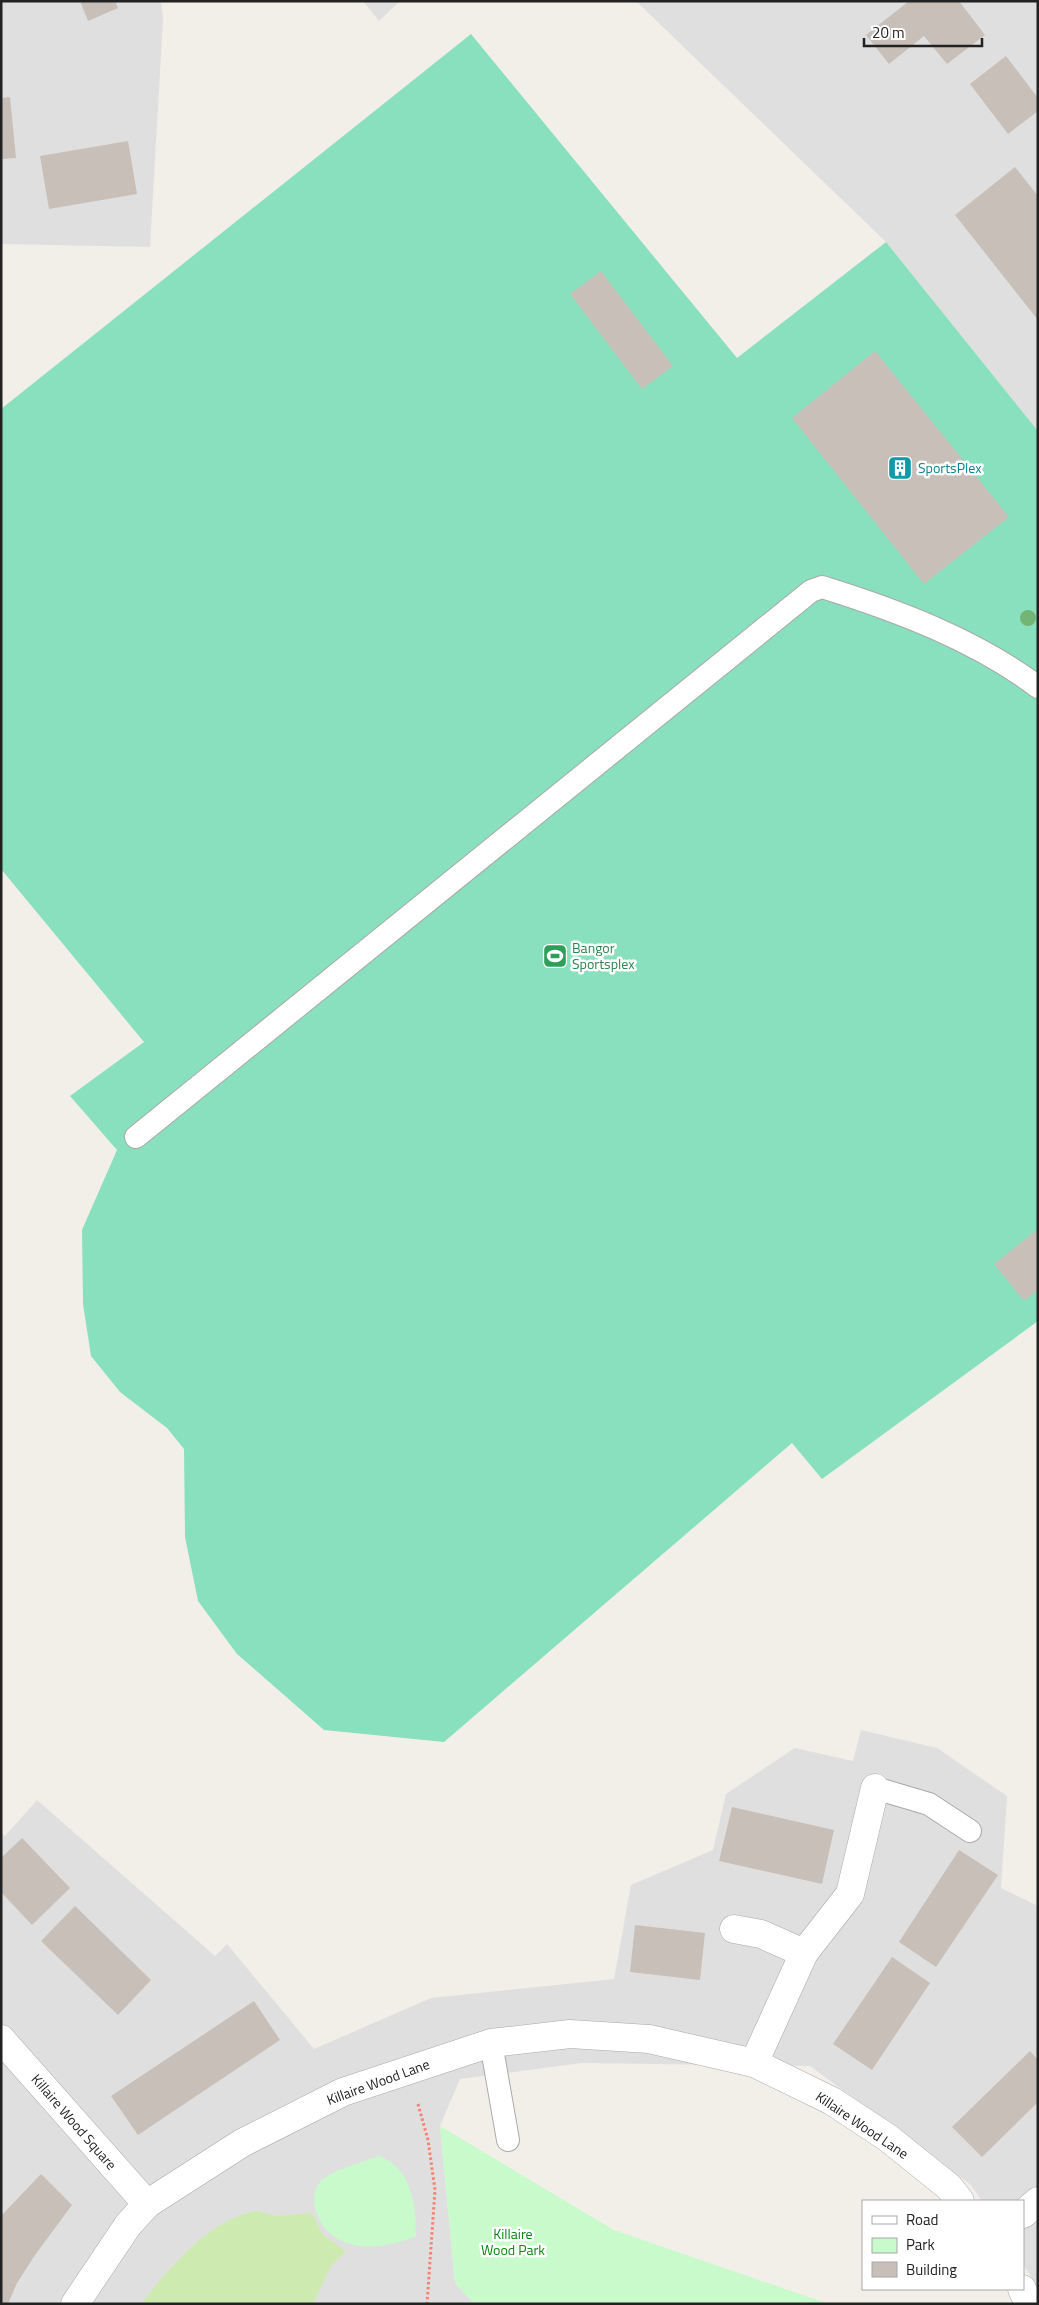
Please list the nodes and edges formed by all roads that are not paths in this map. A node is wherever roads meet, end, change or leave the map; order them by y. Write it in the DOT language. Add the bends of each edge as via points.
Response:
graph roads {
  1 [pos="1038,687"];
  2 [pos="136,1137"];
  3 [pos="875,1788"];
  4 [pos="970,1831"];
  5 [pos="734,1930"];
  6 [pos="804,1952"];
  7 [pos="1,2039"];
  8 [pos="491,2043"];
  9 [pos="754,2063"];
  10 [pos="508,2140"];
  11 [pos="959,2200"];
  12 [pos="1038,2201"];
  13 [pos="147,2204"];
  14 [pos="1024,2213"];
  15 [pos="1022,2290"];
  16 [pos="75,2304"];
  17 [pos="1029,2304"];
  1 -- 2 [label="lane" via="1002,662 945,632 822,587 811,591"];
  3 -- 4 [label="lane" via="929,1804"];
  3 -- 6 [label="street" via="850,1894"];
  5 -- 6 [label="street" via="761,1934"];
  6 -- 9 [label="street"];
  7 -- 13 [label="street, Killaire Wood Square"];
  8 -- 9 [label="street, Killaire Wood Lane" via="570,2034 649,2039"];
  8 -- 10 [label="lane"];
  8 -- 13 [label="street, Killaire Wood Lane" via="343,2092 242,2143"];
  9 -- 11 [label="street, Killaire Wood Lane" via="832,2101 888,2138"];
  12 -- 14 [label="street"];
  13 -- 16 [label="street, Killaire Wood Lane" via="128,2225"];
  15 -- 17 [label="street"];
}
